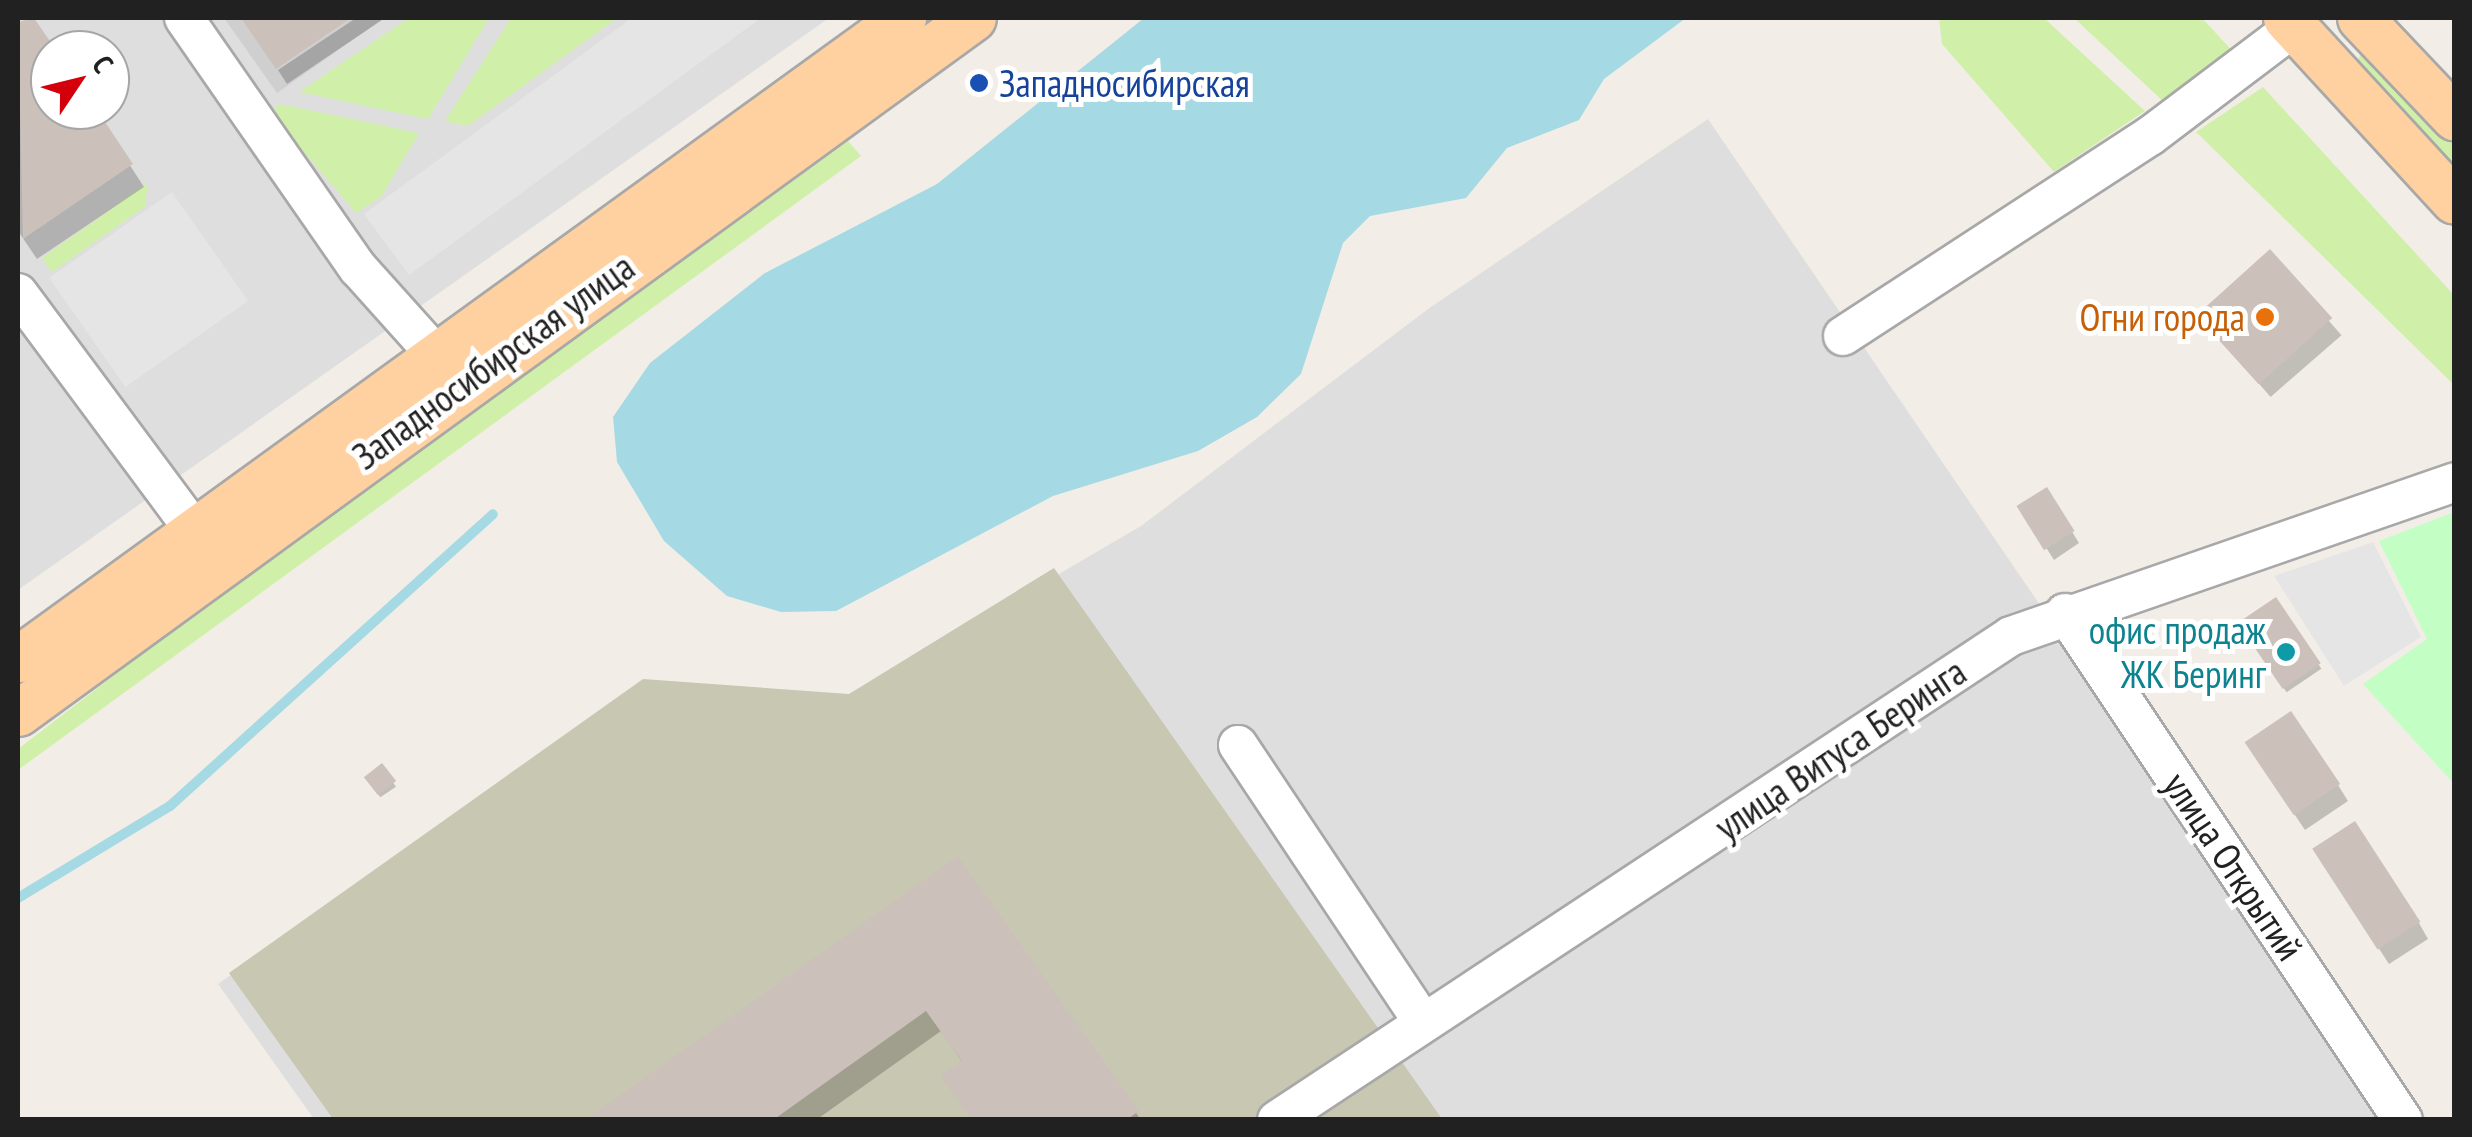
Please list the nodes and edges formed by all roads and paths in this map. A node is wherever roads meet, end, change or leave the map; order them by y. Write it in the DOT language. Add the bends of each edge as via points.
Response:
graph roads {
  1 [pos="184,18"];
  2 [pos="973,18"];
  3 [pos="2360,18"];
  4 [pos="2290,22"];
  5 [pos="880,24"];
  6 [pos="2454,116"];
  7 [pos="2454,201"];
  8 [pos="18,294"];
  9 [pos="1843,336"];
  10 [pos="436,355"];
  11 [pos="2454,483"];
  12 [pos="194,530"];
  13 [pos="2065,613"];
  14 [pos="22,647"];
  15 [pos="18,712"];
  16 [pos="1238,745"];
  17 [pos="1423,1022"];
  18 [pos="1277,1120"];
  19 [pos="2403,1120"];
  1 -- 10 [label="street" via="358,268"];
  2 -- 15 [label="main road, Западносибирская улица"];
  3 -- 6 [label="main road"];
  4 -- 7 [label="main road"];
  4 -- 9 [label="street" via="2150,136"];
  5 -- 10 [label="main road, Западносибирская улица"];
  8 -- 12 [label="street"];
  10 -- 12 [label="main road, Западносибирская улица"];
  11 -- 13 [label="street, улица Витуса Беринга"];
  12 -- 14 [label="main road, Западносибирская улица"];
  13 -- 17 [label="street, улица Витуса Беринга" via="2011,636"];
  13 -- 19 [label="street, улица Открытий"];
  16 -- 17 [label="street"];
  17 -- 18 [label="street, улица Витуса Беринга"];
}
